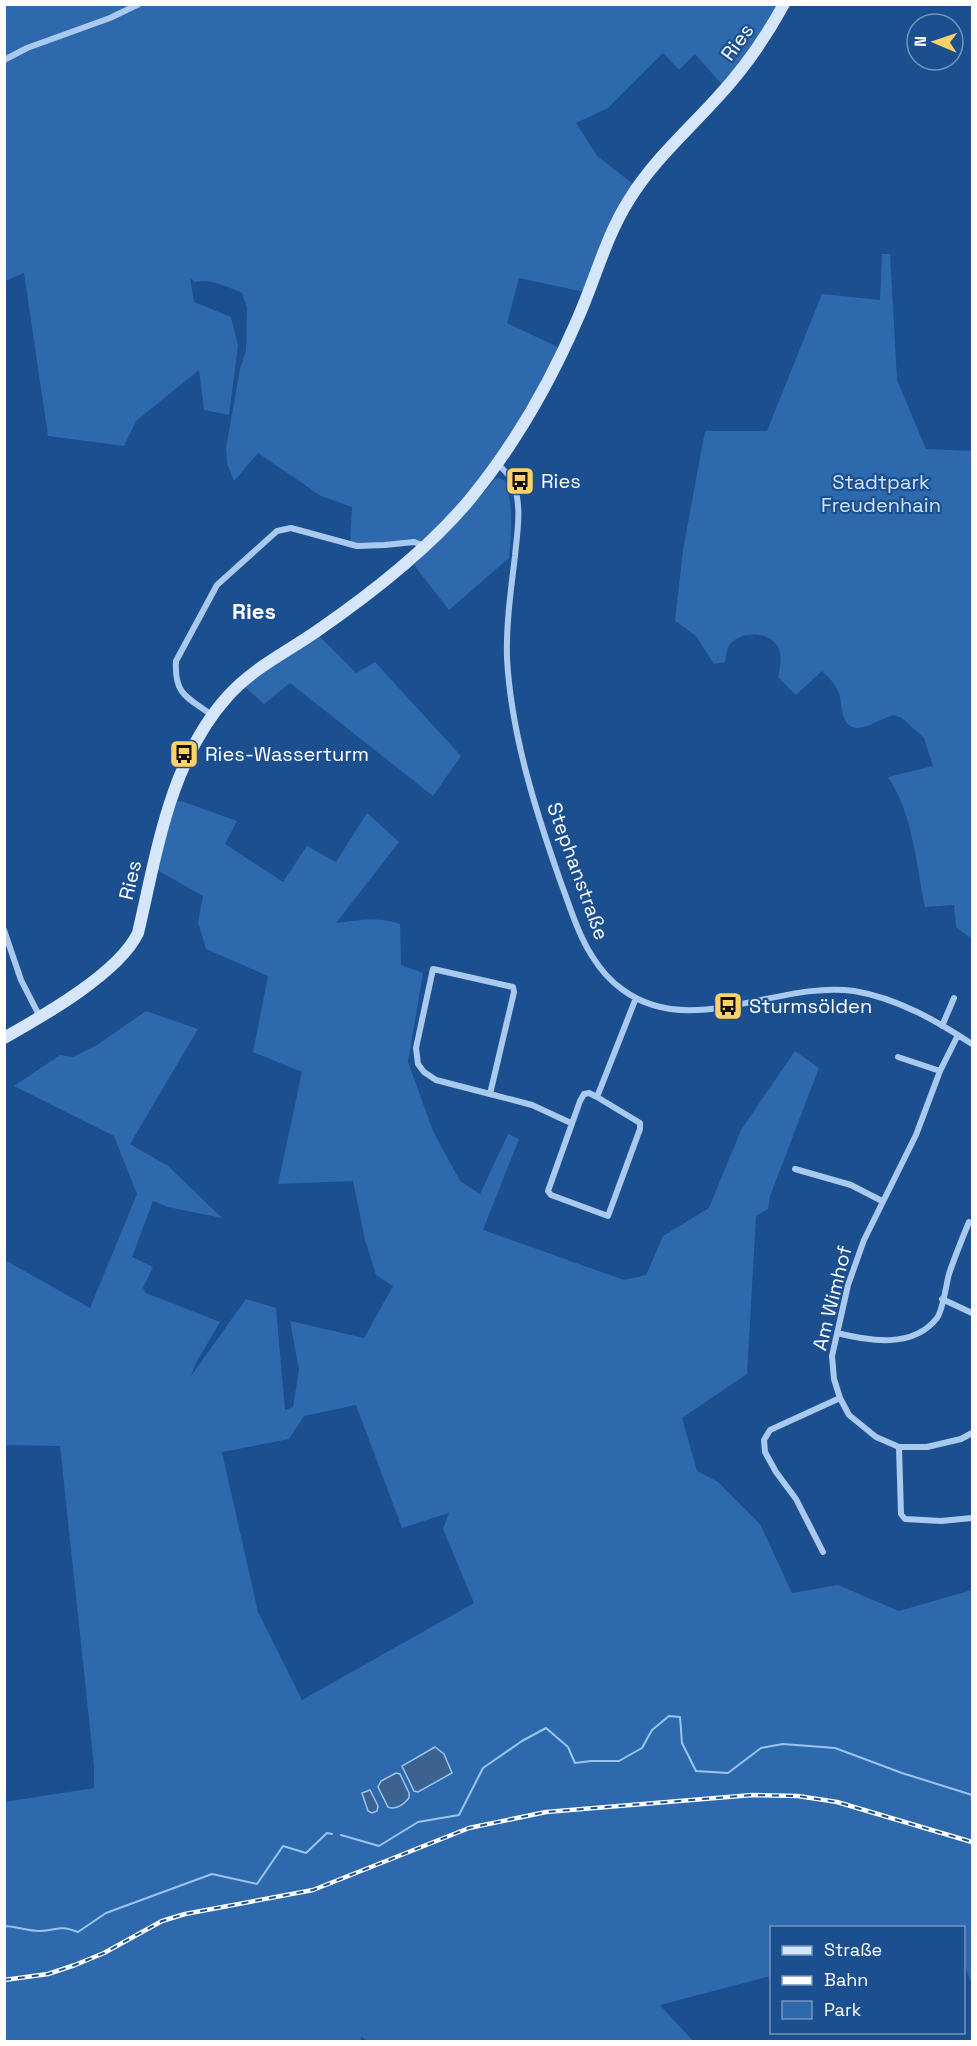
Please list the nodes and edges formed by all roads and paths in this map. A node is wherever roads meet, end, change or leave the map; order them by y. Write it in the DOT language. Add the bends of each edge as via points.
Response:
graph roads {
  1 [pos="139,4"];
  2 [pos="784,4"];
  3 [pos="4,60"];
  4 [pos="498,464"];
  5 [pos="425,546"];
  6 [pos="212,715"];
  7 [pos="4,930"];
  8 [pos="636,998"];
  9 [pos="954,998"];
  10 [pos="40,1018"];
  11 [pos="942,1026"];
  12 [pos="958,1035"];
  13 [pos="4,1038"];
  14 [pos="972,1044"];
  15 [pos="898,1058"];
  16 [pos="940,1071"];
  17 [pos="490,1094"];
  18 [pos="597,1097"];
  19 [pos="571,1123"];
  20 [pos="795,1169"];
  21 [pos="882,1201"];
  22 [pos="969,1222"];
  23 [pos="942,1299"];
  24 [pos="972,1313"];
  25 [pos="837,1333"];
  26 [pos="840,1398"];
  27 [pos="972,1433"];
  28 [pos="899,1447"];
  29 [pos="972,1518"];
  30 [pos="823,1552"];
  1 -- 3 [label="street"];
  2 -- 4 [label="street, Ries" via="735,78 651,169 626,204 539,400"];
  4 -- 5 [label="street, Ries"];
  4 -- 8 [label="street, Stephanstraße" via="510,477 517,502 507,655 533,795 590,954 605,975"];
  5 -- 6 [label="street, Ries" via="317,632 249,676"];
  5 -- 6 [label="street" via="414,542 357,546 291,528 277,531 217,585 176,660 178,688"];
  6 -- 10 [label="street, Ries" via="186,762 165,819 133,943 113,966"];
  7 -- 10 [label="street" via="21,980"];
  8 -- 11 [label="street, Stephanstraße" via="669,1010 687,1010 807,992 854,991 890,1000"];
  8 -- 18 [label="street"];
  9 -- 11 [label="street"];
  10 -- 13 [label="street, Ries"];
  11 -- 12 [label="street, Stephanstraße"];
  12 -- 14 [label="street, Stephanstraße"];
  12 -- 16 [label="street, Am Wimhof"];
  15 -- 16 [label="street"];
  16 -- 21 [label="street, Am Wimhof" via="916,1134"];
  17 -- 17 [label="street" via="513,987 433,969 417,1048 418,1064 436,1080"];
  17 -- 19 [label="street" via="532,1105"];
  18 -- 19 [label="street" via="584,1094"];
  18 -- 19 [label="street" via="640,1123 609,1216 548,1191"];
  20 -- 21 [label="street" via="851,1185"];
  21 -- 25 [label="street, Am Wimhof" via="852,1274"];
  22 -- 23 [label="street"];
  23 -- 24 [label="street"];
  23 -- 25 [label="street" via="938,1317 906,1338 884,1341"];
  25 -- 26 [label="street, Am Wimhof" via="832,1356"];
  26 -- 28 [label="street, Am Wimhof" via="861,1426"];
  26 -- 30 [label="street" via="770,1430 764,1440 765,1452 796,1499"];
  27 -- 28 [label="street, Am Wimhof" via="927,1447"];
  28 -- 29 [label="street" via="901,1514 905,1519"];
}
